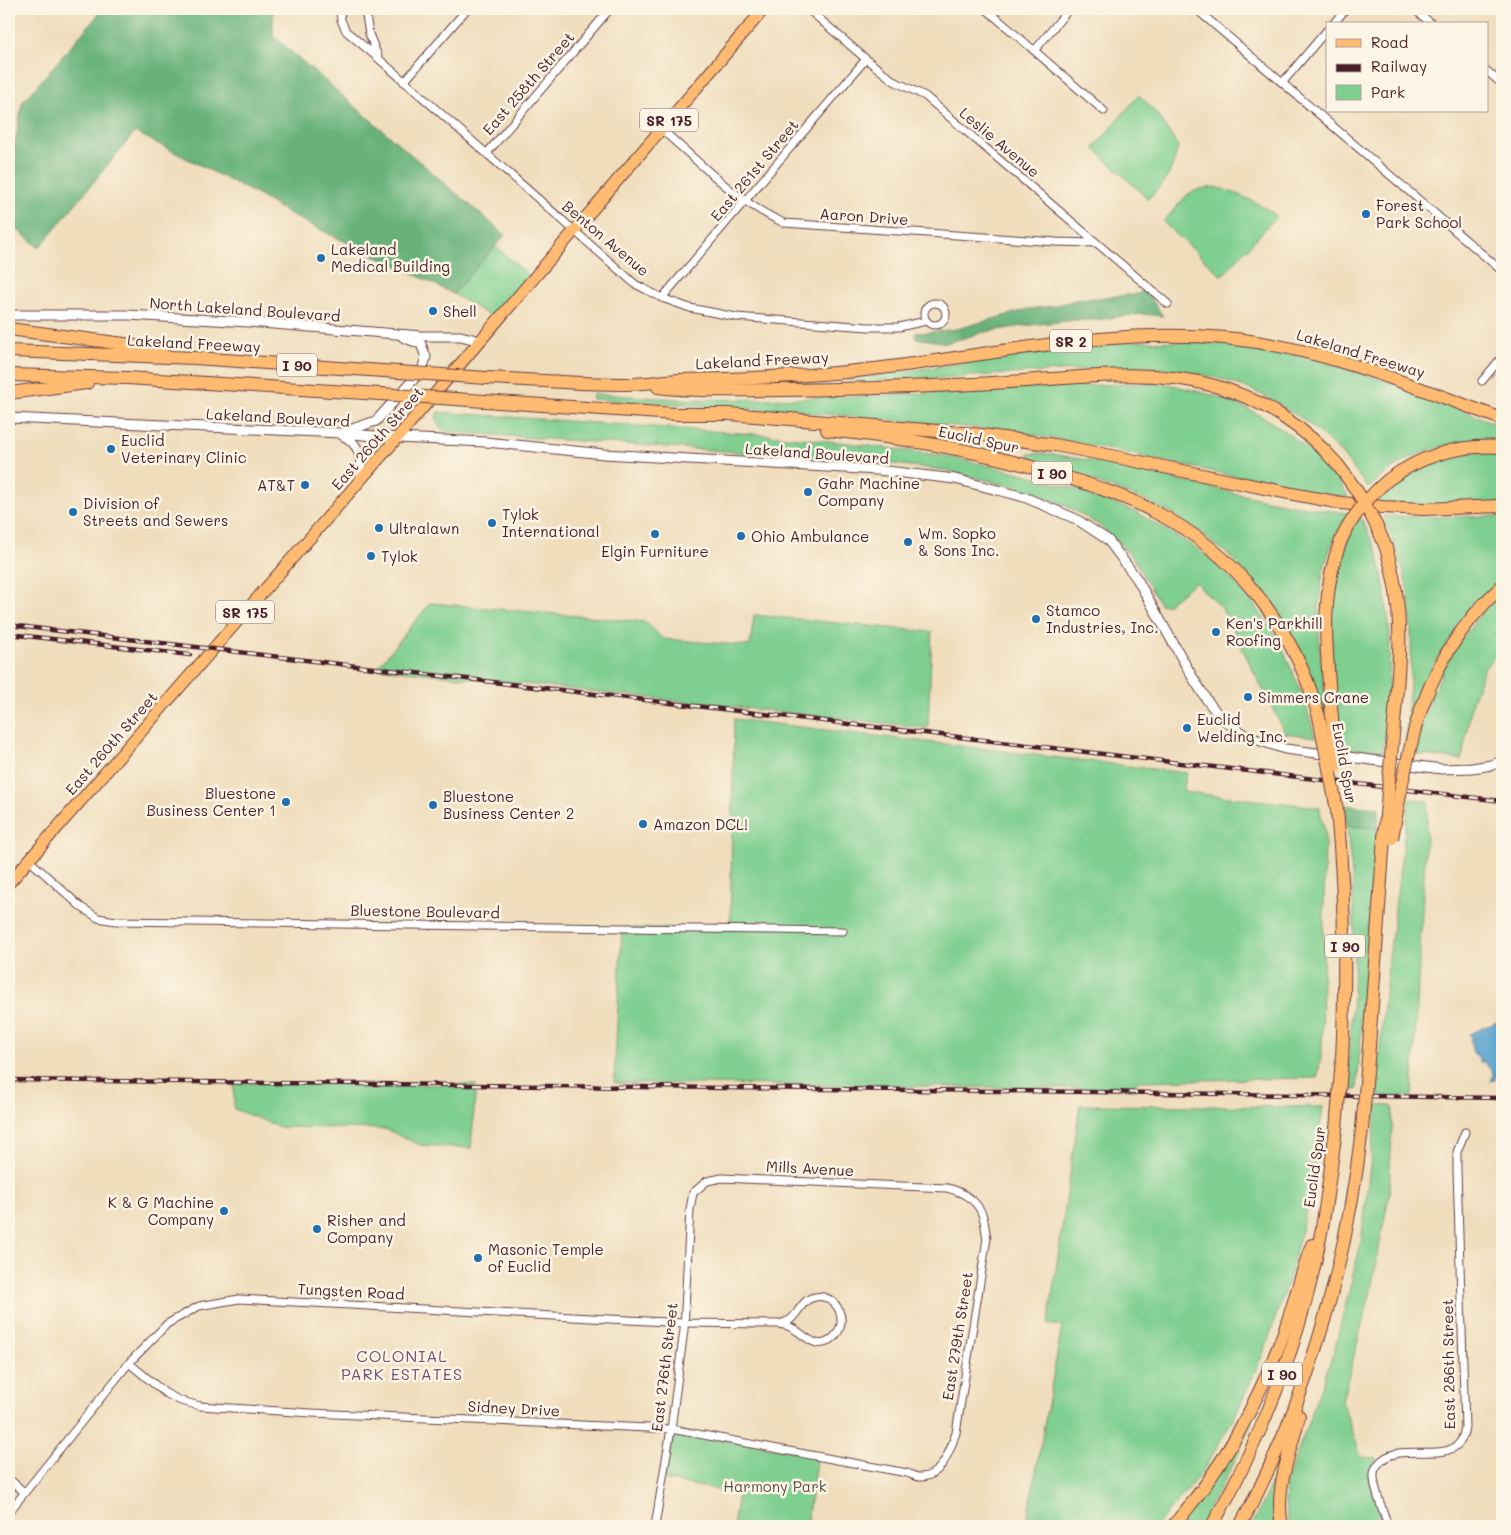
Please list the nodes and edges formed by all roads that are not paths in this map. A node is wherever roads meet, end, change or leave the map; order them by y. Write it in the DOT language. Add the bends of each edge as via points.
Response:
graph roads {
  1 [pos="340,9"];
  2 [pos="365,9"];
  3 [pos="467,9"];
  4 [pos="610,9"];
  5 [pos="764,9"];
  6 [pos="808,9"];
  7 [pos="986,9"];
  8 [pos="1069,9"];
  9 [pos="1196,9"];
  10 [pos="1346,9"];
  11 [pos="1414,9"];
  12 [pos="1335,22"];
  13 [pos="1430,22"];
  14 [pos="1326,31"];
  15 [pos="1035,50"];
  16 [pos="379,59"];
  17 [pos="866,59"];
  18 [pos="1488,72"];
  19 [pos="404,82"];
  20 [pos="1282,82"];
  21 [pos="1502,84"];
  22 [pos="1104,111"];
  23 [pos="661,129"];
  24 [pos="487,153"];
  25 [pos="745,201"];
  26 [pos="574,231"];
  27 [pos="1097,243"];
  28 [pos="1502,271"];
  29 [pos="662,298"];
  30 [pos="1168,304"];
  31 [pos="9,315"];
  32 [pos="926,322"];
  33 [pos="9,329"];
  34 [pos="396,334"];
  35 [pos="480,341"];
  36 [pos="9,351"];
  37 [pos="1502,356"];
  38 [pos="196,358"];
  39 [pos="9,375"];
  40 [pos="127,378"];
  41 [pos="1482,381"];
  42 [pos="630,384"];
  43 [pos="9,393"];
  44 [pos="675,414"];
  45 [pos="9,418"];
  46 [pos="1502,419"];
  47 [pos="339,433"];
  48 [pos="397,438"];
  49 [pos="1502,447"];
  50 [pos="361,479"];
  51 [pos="1502,506"];
  52 [pos="1502,586"];
  53 [pos="1326,718"];
  54 [pos="1502,761"];
  55 [pos="1388,838"];
  56 [pos="29,860"];
  57 [pos="9,883"];
  58 [pos="843,931"];
  59 [pos="1465,1132"];
  60 [pos="947,1188"];
  61 [pos="690,1209"];
  62 [pos="1324,1213"];
  63 [pos="685,1322"];
  64 [pos="779,1324"];
  65 [pos="130,1364"];
  66 [pos="1309,1372"];
  67 [pos="671,1429"];
  68 [pos="907,1473"];
  69 [pos="9,1480"];
  70 [pos="24,1492"];
  71 [pos="9,1512"];
  72 [pos="655,1526"];
  73 [pos="1173,1526"];
  74 [pos="1212,1526"];
  75 [pos="1240,1526"];
  76 [pos="1282,1526"];
  77 [pos="1388,1526"];
  1 -- 16 [label="street, Benton Avenue" via="346,32"];
  2 -- 16 [label="street, Benton Avenue" via="369,34"];
  3 -- 19 [label="street"];
  4 -- 24 [label="street, East 258th Street"];
  5 -- 23 [label="main road, East 260th Street / SR 175"];
  6 -- 17 [label="street, Leslie Avenue"];
  7 -- 15 [label="street"];
  8 -- 15 [label="street"];
  9 -- 20 [label="street"];
  10 -- 12 [label="street"];
  11 -- 13 [label="street"];
  14 -- 20 [label="street"];
  15 -- 22 [label="street"];
  16 -- 19 [label="street, Benton Avenue"];
  17 -- 25 [label="street, East 261st Street"];
  17 -- 27 [label="street, Leslie Avenue" via="894,81 925,96"];
  18 -- 21 [label="street"];
  19 -- 24 [label="street, Benton Avenue"];
  20 -- 28 [label="street"];
  23 -- 25 [label="street, Aaron Drive"];
  23 -- 26 [label="main road, East 260th Street / SR 175"];
  24 -- 26 [label="street, Benton Avenue"];
  25 -- 27 [label="street, Aaron Drive" via="784,223"];
  25 -- 29 [label="street, East 261st Street"];
  26 -- 29 [label="street, Benton Avenue" via="635,284"];
  26 -- 35 [label="main road, East 260th Street / SR 175"];
  27 -- 30 [label="street, Leslie Avenue"];
  29 -- 32 [label="street, Benton Avenue" via="690,308 745,318 868,328"];
  31 -- 34 [label="street, North Lakeland Boulevard" via="130,316"];
  33 -- 38 [label="highway" via="124,344"];
  34 -- 35 [label="street, North Lakeland Boulevard" via="461,336"];
  34 -- 47 [label="street" via="421,344 426,357 422,370 376,421"];
  35 -- 48 [label="main road, East 260th Street / SR 175"];
  36 -- 38 [label="highway, Lakeland Freeway / I 90"];
  37 -- 41 [label="street"];
  38 -- 42 [label="highway, Lakeland Freeway / I 90, bridge" via="487,378"];
  39 -- 40 [label="highway, I 90"];
  40 -- 43 [label="highway"];
  40 -- 44 [label="highway, I 90, bridge"];
  42 -- 46 [label="highway, Lakeland Freeway / SR 2" via="836,373 1081,340 1141,335 1186,336 1226,338 1324,356"];
  42 -- 55 [label="highway, I 90, bridge" via="677,389 828,390 1163,376 1216,386 1257,402 1307,434 1337,464 1363,499 1386,548 1400,621"];
  44 -- 51 [label="highway" via="729,414 984,435 1107,455 1354,504 1424,509"];
  44 -- 53 [label="highway, Euclid Spur / I 90" via="837,431 950,448 1071,479 1154,511 1211,549 1258,596 1295,652"];
  45 -- 47 [label="street, Lakeland Boulevard"];
  47 -- 48 [label="street, Lakeland Boulevard"];
  47 -- 50 [label="street" via="351,439 360,452"];
  48 -- 50 [label="main road, East 260th Street / SR 175"];
  48 -- 54 [label="street, Lakeland Boulevard" via="878,470 955,479 1024,497 1076,519 1108,540 1137,579 1207,700 1220,717 1246,736 1285,749 1442,769 1472,768"];
  49 -- 53 [label="highway, bridge" via="1467,447 1414,464 1371,494 1357,512 1342,538 1330,578 1326,610"];
  50 -- 56 [label="main road, East 260th Street / SR 175"];
  52 -- 55 [label="highway, bridge" via="1472,617 1445,654 1426,695"];
  53 -- 62 [label="highway, Euclid Spur / I 90, bridge" via="1338,775 1345,994 1336,1129"];
  55 -- 66 [label="highway, I 90, bridge" via="1354,1188 1338,1268"];
  56 -- 57 [label="main road, East 260th Street / SR 175"];
  56 -- 58 [label="street, Bluestone Boulevard" via="81,907 98,918 116,920"];
  59 -- 77 [label="street, East 286th Street" via="1457,1152 1465,1427 1460,1442 1449,1450 1398,1453 1389,1455 1378,1464 1374,1483"];
  60 -- 61 [label="street, Mills Avenue" via="722,1178 707,1181 694,1192"];
  60 -- 68 [label="street, East 279th Street" via="973,1200 982,1213 987,1238 956,1433 948,1456 940,1467 919,1477"];
  61 -- 63 [label="street, East 276th Street"];
  62 -- 73 [label="highway" via="1283,1334 1257,1396 1220,1464"];
  62 -- 74 [label="highway, Euclid Spur / I 90" via="1308,1290 1284,1368 1253,1446"];
  63 -- 64 [label="street, Tungsten Road"];
  63 -- 65 [label="street, Tungsten Road" via="239,1299 199,1306 168,1324"];
  63 -- 67 [label="street, East 276th Street"];
  64 -- 64 [label="street, Tungsten Road" via="790,1326 811,1341 820,1343 834,1337 842,1324 842,1315 831,1300 814,1297 806,1301 791,1319"];
  65 -- 67 [label="street, Sidney Drive" via="165,1393 200,1406"];
  65 -- 70 [label="street, Tungsten Road"];
  66 -- 75 [label="highway, I 90" via="1278,1448"];
  66 -- 76 [label="highway" via="1282,1482"];
  67 -- 68 [label="street, Sidney Drive"];
  67 -- 72 [label="street, East 276th Street"];
  69 -- 70 [label="street"];
  70 -- 71 [label="street, Tungsten Road"];
}
